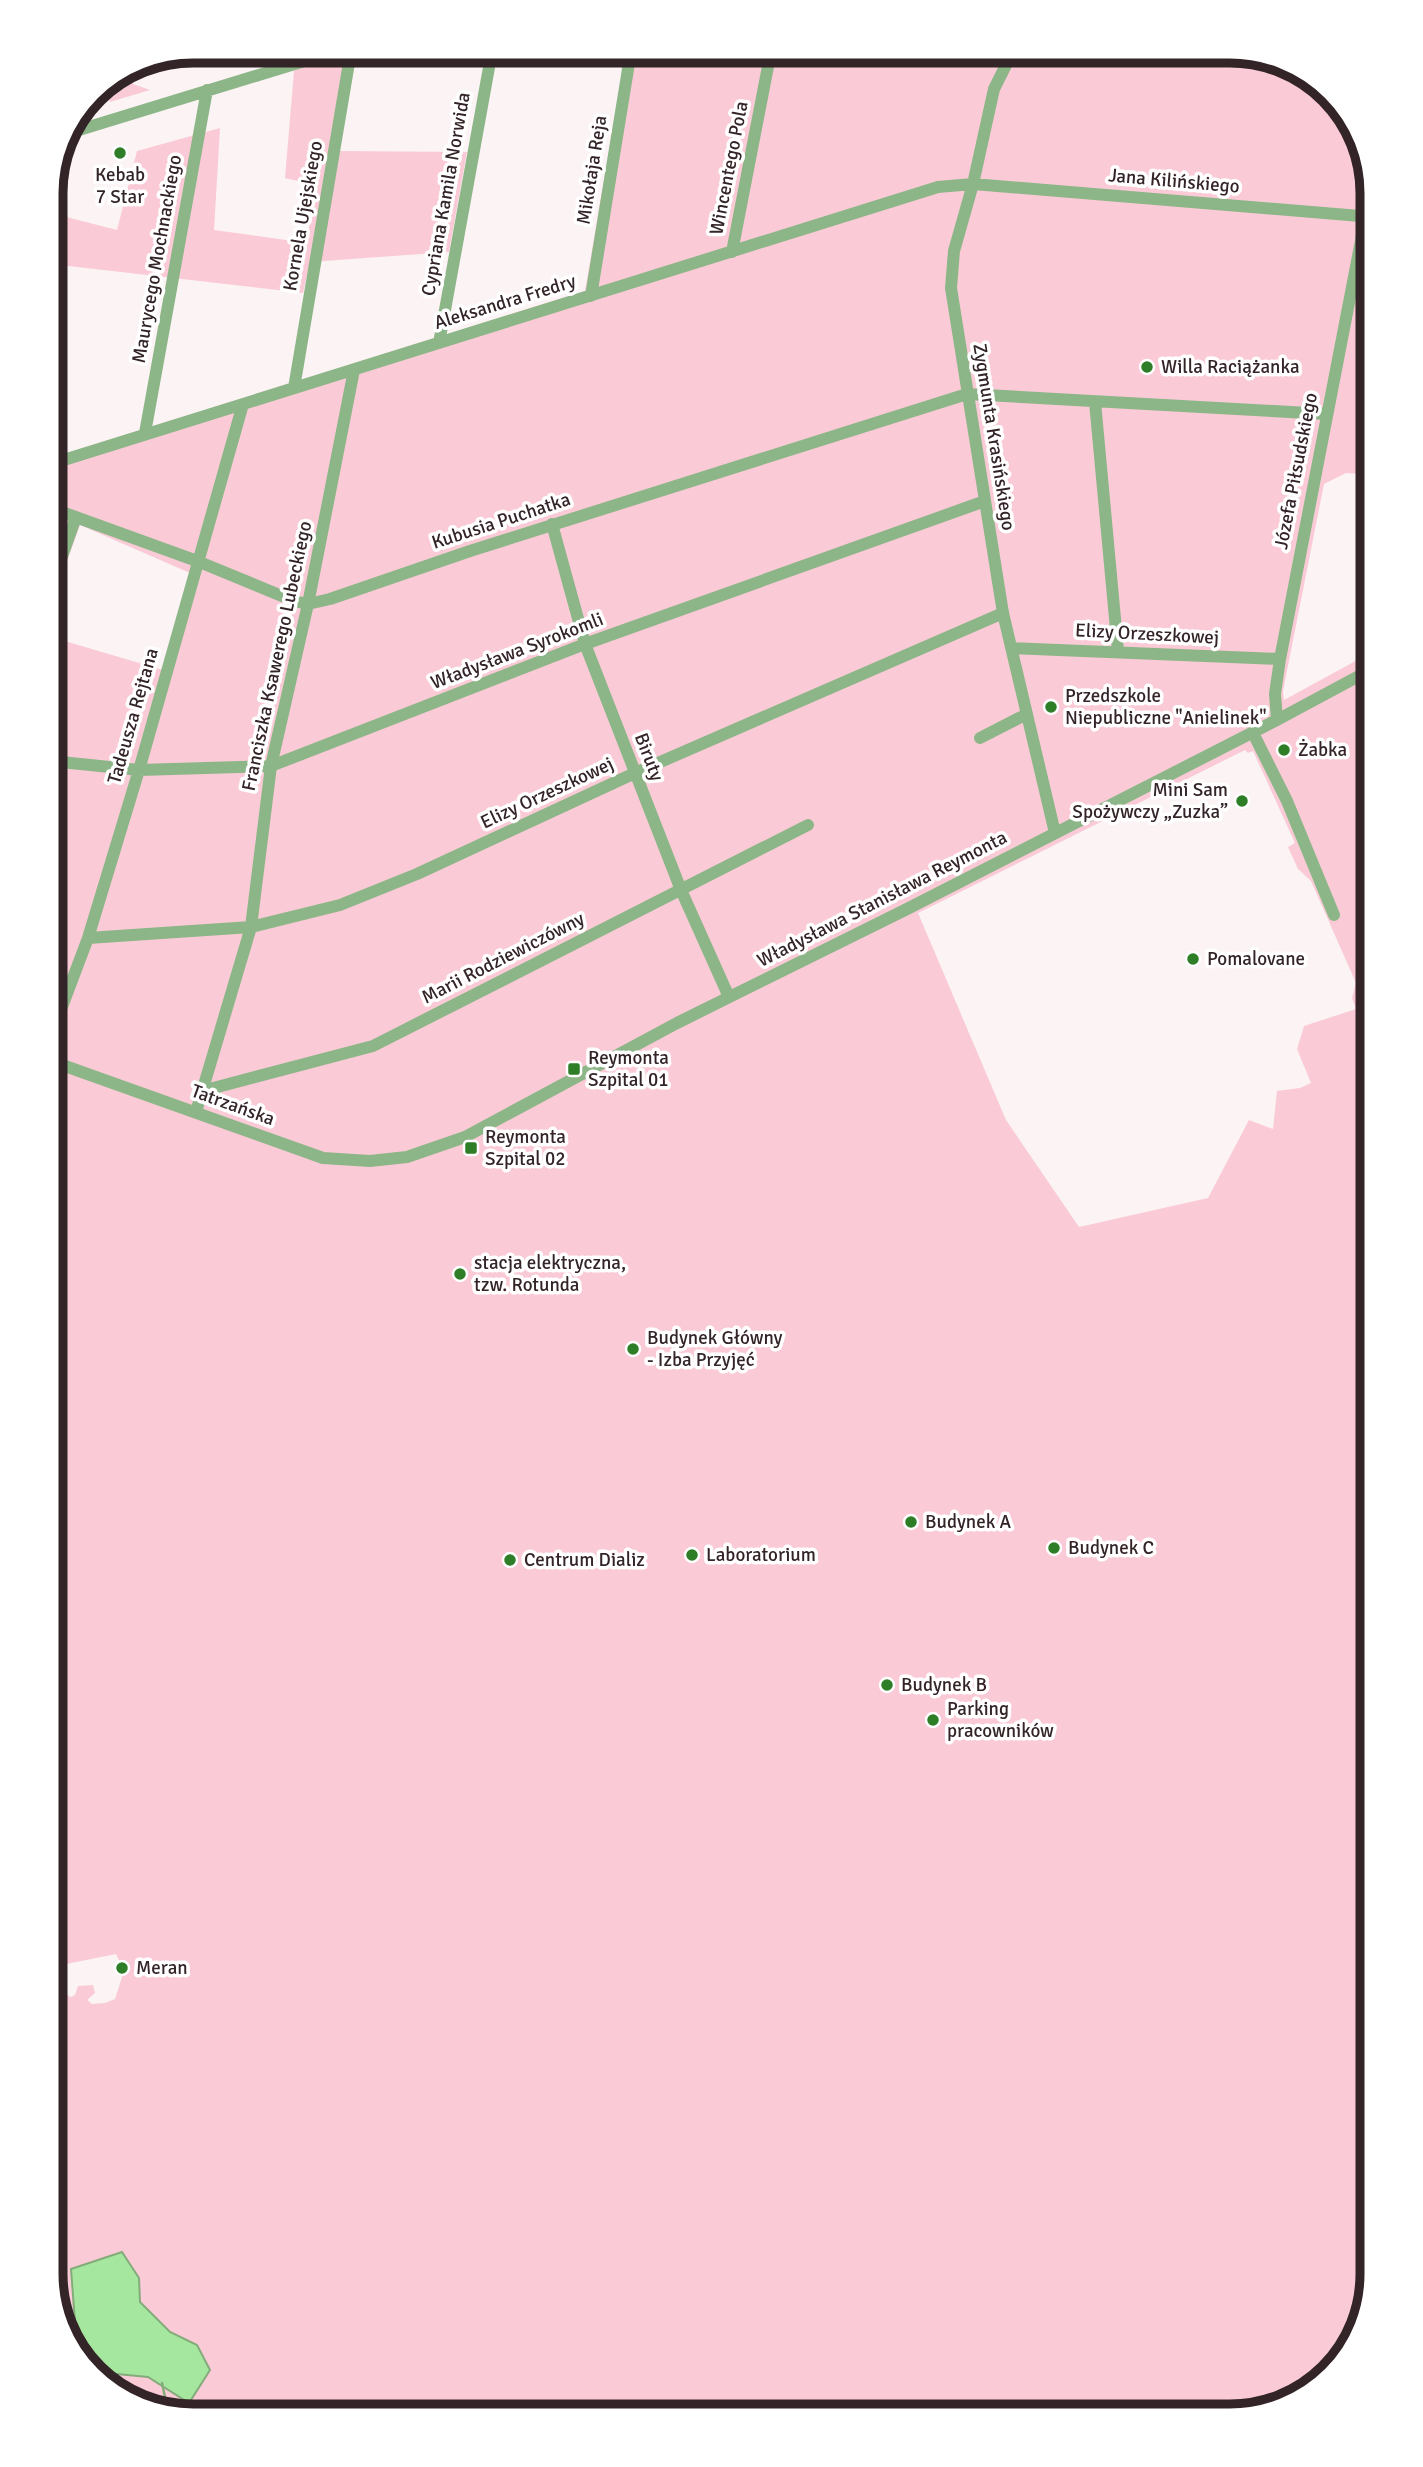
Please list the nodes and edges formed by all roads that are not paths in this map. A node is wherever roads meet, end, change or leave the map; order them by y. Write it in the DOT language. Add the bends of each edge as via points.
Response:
graph roads {
  1 [pos="297,63"];
  2 [pos="349,63"];
  3 [pos="490,63"];
  4 [pos="629,63"];
  5 [pos="769,63"];
  6 [pos="1007,63"];
  7 [pos="207,90"];
  8 [pos="80,127"];
  9 [pos="973,184"];
  10 [pos="1360,215"];
  11 [pos="732,252"];
  12 [pos="1360,257"];
  13 [pos="591,296"];
  14 [pos="439,343"];
  15 [pos="354,370"];
  16 [pos="293,388"];
  17 [pos="967,394"];
  18 [pos="1095,402"];
  19 [pos="243,404"];
  20 [pos="1326,414"];
  21 [pos="145,433"];
  22 [pos="63,460"];
  23 [pos="985,501"];
  24 [pos="63,512"];
  25 [pos="76,517"];
  26 [pos="552,524"];
  27 [pos="63,553"];
  28 [pos="197,561"];
  29 [pos="308,604"];
  30 [pos="1003,613"];
  31 [pos="585,644"];
  32 [pos="1012,648"];
  33 [pos="1118,651"];
  34 [pos="1280,659"];
  35 [pos="1360,675"];
  36 [pos="1027,713"];
  37 [pos="1277,720"];
  38 [pos="1253,733"];
  39 [pos="980,738"];
  40 [pos="63,762"];
  41 [pos="271,766"];
  42 [pos="139,770"];
  43 [pos="635,773"];
  44 [pos="808,825"];
  45 [pos="1055,833"];
  46 [pos="681,890"];
  47 [pos="1334,915"];
  48 [pos="251,927"];
  49 [pos="88,939"];
  50 [pos="729,997"];
  51 [pos="63,1005"];
  52 [pos="63,1065"];
  53 [pos="202,1091"];
  54 [pos="196,1112"];
  55 [pos="407,1157"];
  1 -- 7 [label="street"];
  2 -- 16 [label="street, Kornela Ujejskiego"];
  3 -- 14 [label="street, Cypriana Kamila Norwida"];
  4 -- 13 [label="street, Mikołaja Reja"];
  5 -- 11 [label="street, Wincentego Pola"];
  6 -- 9 [label="street, Zygmunta Krasińskiego" via="994,89"];
  7 -- 8 [label="street"];
  7 -- 21 [label="street, Maurycego Mochnackiego"];
  9 -- 10 [label="street, Jana Kilińskiego"];
  9 -- 11 [label="street, Aleksandra Fredry" via="938,187"];
  9 -- 17 [label="street, Zygmunta Krasińskiego" via="954,251 951,288"];
  11 -- 13 [label="street, Aleksandra Fredry"];
  12 -- 20 [label="street, Józefa Piłsudskiego"];
  13 -- 14 [label="street, Aleksandra Fredry"];
  14 -- 15 [label="street, Aleksandra Fredry"];
  15 -- 16 [label="street, Aleksandra Fredry"];
  15 -- 29 [label="street, Franciszka Ksawerego Lubeckiego"];
  16 -- 19 [label="street, Aleksandra Fredry"];
  17 -- 18 [label="street"];
  17 -- 23 [label="street, Zygmunta Krasińskiego"];
  17 -- 26 [label="street, Kubusia Puchatka"];
  18 -- 20 [label="street"];
  18 -- 33 [label="street"];
  19 -- 21 [label="street, Aleksandra Fredry"];
  19 -- 28 [label="street, Tadeusza Rejtana"];
  20 -- 34 [label="street, Józefa Piłsudskiego"];
  21 -- 22 [label="street, Aleksandra Fredry"];
  23 -- 30 [label="street, Zygmunta Krasińskiego"];
  23 -- 31 [label="street, Władysława Syrokomli"];
  24 -- 25 [label="street"];
  25 -- 27 [label="street"];
  25 -- 28 [label="street"];
  26 -- 29 [label="street, Kubusia Puchatka"];
  26 -- 31 [label="street, Biruty"];
  28 -- 29 [label="street"];
  28 -- 42 [label="street, Tadeusza Rejtana"];
  29 -- 41 [label="street, Franciszka Ksawerego Lubeckiego"];
  30 -- 32 [label="street, Zygmunta Krasińskiego"];
  30 -- 43 [label="street, Elizy Orzeszkowej"];
  31 -- 41 [label="street, Władysława Syrokomli"];
  31 -- 43 [label="street, Biruty"];
  32 -- 33 [label="street, Elizy Orzeszkowej"];
  32 -- 36 [label="street, Zygmunta Krasińskiego"];
  33 -- 34 [label="street, Elizy Orzeszkowej"];
  34 -- 37 [label="street, Józefa Piłsudskiego"];
  35 -- 37 [label="street, Władysława Stanisława Reymonta"];
  36 -- 39 [label="street"];
  36 -- 45 [label="street, Zygmunta Krasińskiego"];
  37 -- 38 [label="street, Władysława Stanisława Reymonta"];
  38 -- 45 [label="street, Władysława Stanisława Reymonta"];
  38 -- 47 [label="street"];
  40 -- 42 [label="street, Władysława Syrokomli"];
  41 -- 42 [label="street, Władysława Syrokomli"];
  41 -- 48 [label="street, Franciszka Ksawerego Lubeckiego"];
  42 -- 49 [label="street, Tadeusza Rejtana"];
  43 -- 46 [label="street, Biruty"];
  43 -- 48 [label="street, Elizy Orzeszkowej" via="340,905"];
  44 -- 46 [label="street, Marii Rodziewiczówny"];
  45 -- 50 [label="street, Władysława Stanisława Reymonta"];
  46 -- 50 [label="street, Biruty"];
  46 -- 53 [label="street, Marii Rodziewiczówny" via="373,1046"];
  48 -- 49 [label="street, Elizy Orzeszkowej"];
  48 -- 53 [label="street, Franciszka Ksawerego Lubeckiego"];
  49 -- 51 [label="street, Tadeusza Rejtana"];
  50 -- 55 [label="street, Władysława Stanisława Reymonta" via="465,1137"];
  52 -- 54 [label="street, Tatrzańska"];
  53 -- 54 [label="street, Franciszka Ksawerego Lubeckiego"];
  54 -- 55 [label="street, Tatrzańska" via="323,1158 370,1161"];
}
